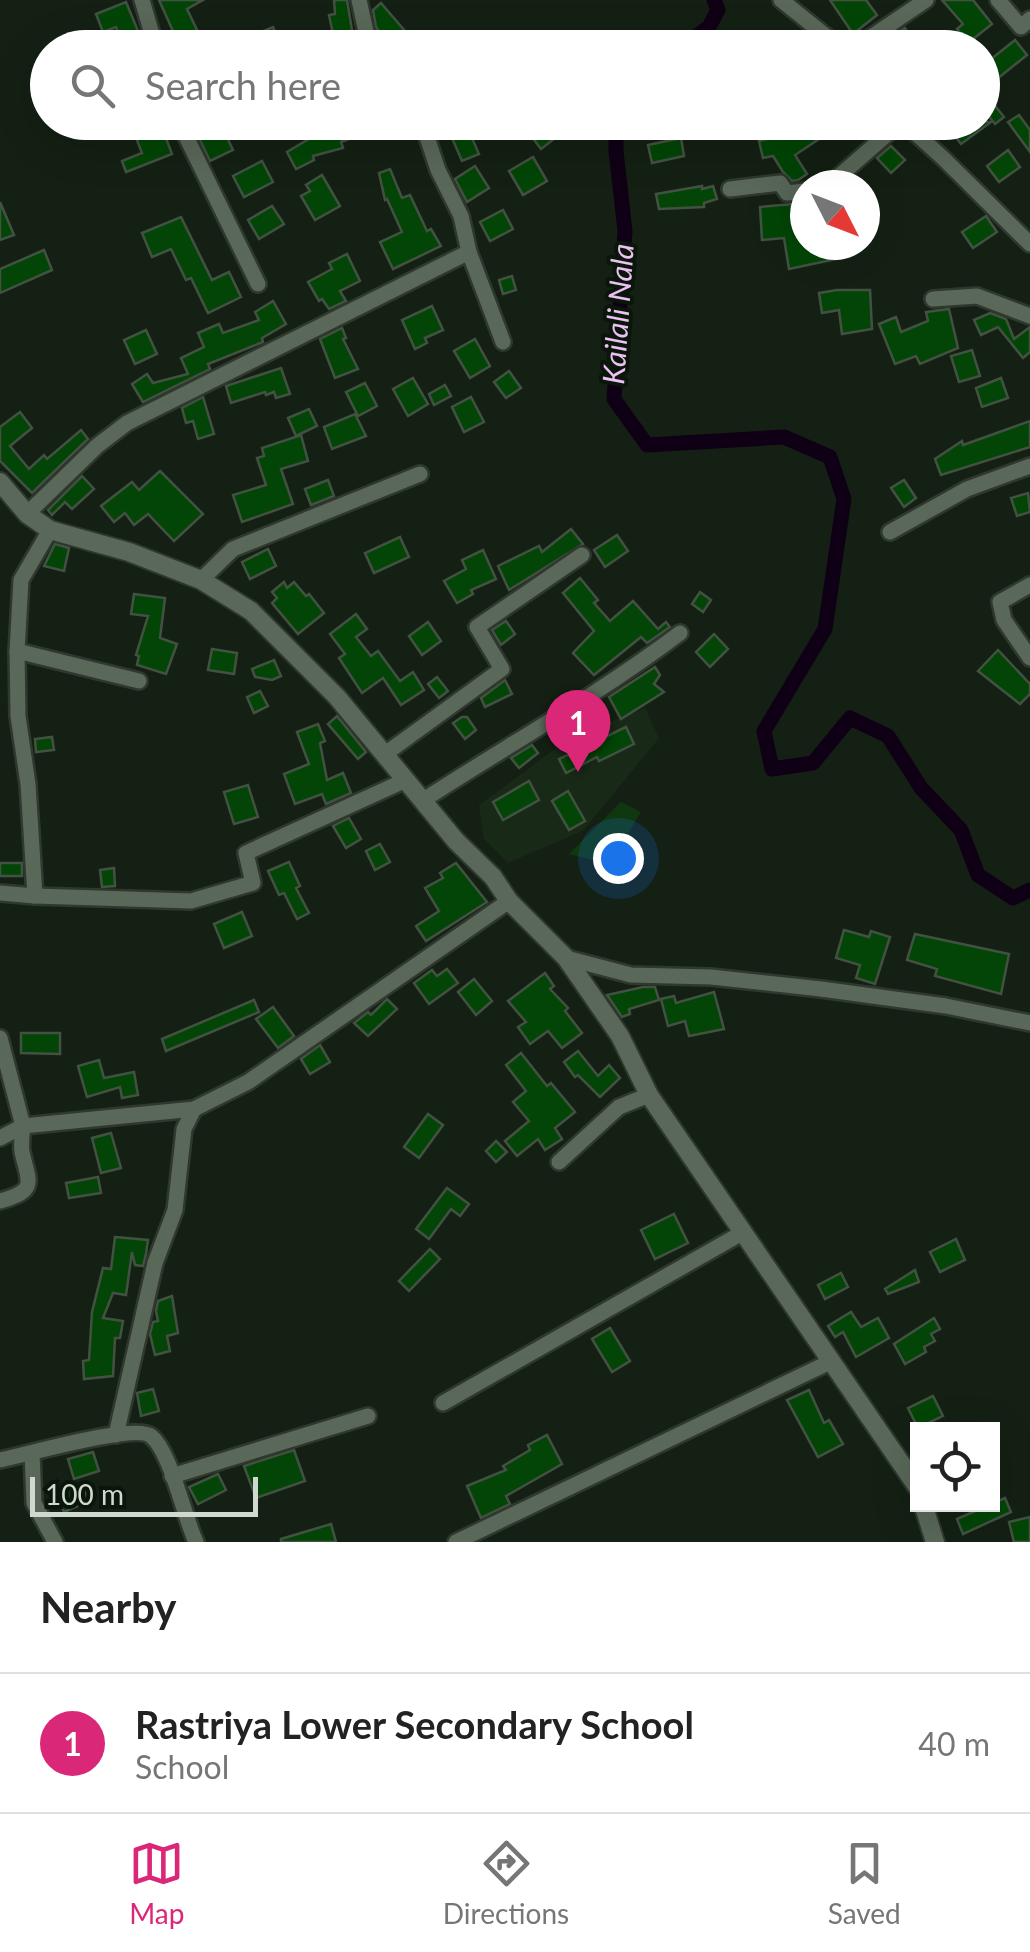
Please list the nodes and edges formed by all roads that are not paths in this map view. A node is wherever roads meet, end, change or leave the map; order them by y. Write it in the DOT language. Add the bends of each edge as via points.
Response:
graph roads {
  1 [pos="142,0"];
  2 [pos="358,0"];
  3 [pos="780,0"];
  4 [pos="926,0"];
  5 [pos="998,0"];
  6 [pos="1030,20"];
  7 [pos="151,30"];
  8 [pos="365,30"];
  9 [pos="818,30"];
  10 [pos="882,30"];
  11 [pos="188,140"];
  12 [pos="428,140"];
  13 [pos="881,140"];
  14 [pos="923,140"];
  15 [pos="847,170"];
  16 [pos="730,189"];
  17 [pos="790,192"];
  18 [pos="1030,244"];
  19 [pos="469,252"];
  20 [pos="258,284"];
  21 [pos="933,299"];
  22 [pos="1030,316"];
  23 [pos="503,342"];
  24 [pos="1030,466"];
  25 [pos="420,474"];
  26 [pos="0,482"];
  27 [pos="27,514"];
  28 [pos="50,530"];
  29 [pos="890,532"];
  30 [pos="582,556"];
  31 [pos="201,580"];
  32 [pos="1030,585"];
  33 [pos="680,633"];
  34 [pos="17,652"];
  35 [pos="1030,658"];
  36 [pos="139,681"];
  37 [pos="384,754"];
  38 [pos="406,780"];
  39 [pos="422,801"];
  40 [pos="0,893"];
  41 [pos="36,896"];
  42 [pos="509,901"];
  43 [pos="566,958"];
  44 [pos="1030,1023"];
  45 [pos="0,1038"];
  46 [pos="649,1096"];
  47 [pos="194,1109"];
  48 [pos="23,1126"];
  49 [pos="0,1138"];
  50 [pos="559,1162"];
  51 [pos="0,1201"];
  52 [pos="742,1233"];
  53 [pos="832,1361"];
  54 [pos="444,1404"];
  55 [pos="368,1416"];
  56 [pos="116,1435"];
  57 [pos="32,1453"];
  58 [pos="0,1460"];
  59 [pos="172,1476"];
  60 [pos="910,1476"];
  61 [pos="926,1512"];
  62 [pos="55,1542"];
  63 [pos="196,1542"];
  64 [pos="456,1542"];
  65 [pos="935,1542"];
  1 -- 7 [label="street"];
  2 -- 8 [label="street"];
  3 -- 9 [label="street"];
  4 -- 10 [label="street"];
  5 -- 6 [label="street" via="1021,27"];
  11 -- 20 [label="street"];
  12 -- 19 [label="street"];
  13 -- 15 [label="street"];
  14 -- 18 [label="street"];
  16 -- 17 [label="street" via="780,183"];
  19 -- 23 [label="street"];
  19 -- 27 [label="street" via="128,423"];
  21 -- 22 [label="street" via="977,296"];
  24 -- 29 [label="street" via="967,489"];
  25 -- 31 [label="street" via="234,549"];
  26 -- 27 [label="street"];
  27 -- 28 [label="street"];
  28 -- 31 [label="street"];
  28 -- 34 [label="street" via="20,580"];
  30 -- 37 [label="street" via="477,627 502,669"];
  31 -- 37 [label="street" via="252,610"];
  32 -- 35 [label="street" via="1000,602"];
  33 -- 39 [label="street" via="627,674"];
  34 -- 36 [label="street"];
  34 -- 41 [label="street"];
  37 -- 38 [label="street"];
  38 -- 39 [label="street"];
  38 -- 41 [label="street" via="246,853 252,883 192,900"];
  39 -- 42 [label="street"];
  40 -- 41 [label="street"];
  42 -- 43 [label="street"];
  42 -- 47 [label="street" via="248,1082"];
  43 -- 44 [label="street" via="631,975 821,988"];
  43 -- 46 [label="street" via="620,1036"];
  45 -- 48 [label="street"];
  46 -- 50 [label="street" via="619,1107"];
  46 -- 52 [label="street"];
  47 -- 48 [label="street"];
  47 -- 56 [label="street" via="184,1129 175,1210 155,1263"];
  48 -- 49 [label="street"];
  48 -- 51 [label="street" via="29,1184"];
  52 -- 53 [label="street"];
  52 -- 54 [label="street"];
  53 -- 60 [label="street"];
  53 -- 64 [label="street"];
  55 -- 59 [label="street"];
  56 -- 57 [label="street"];
  56 -- 59 [label="street" via="149,1434"];
  57 -- 58 [label="street"];
  57 -- 62 [label="street" via="34,1503"];
  59 -- 63 [label="street"];
  61 -- 65 [label="street"];
}
